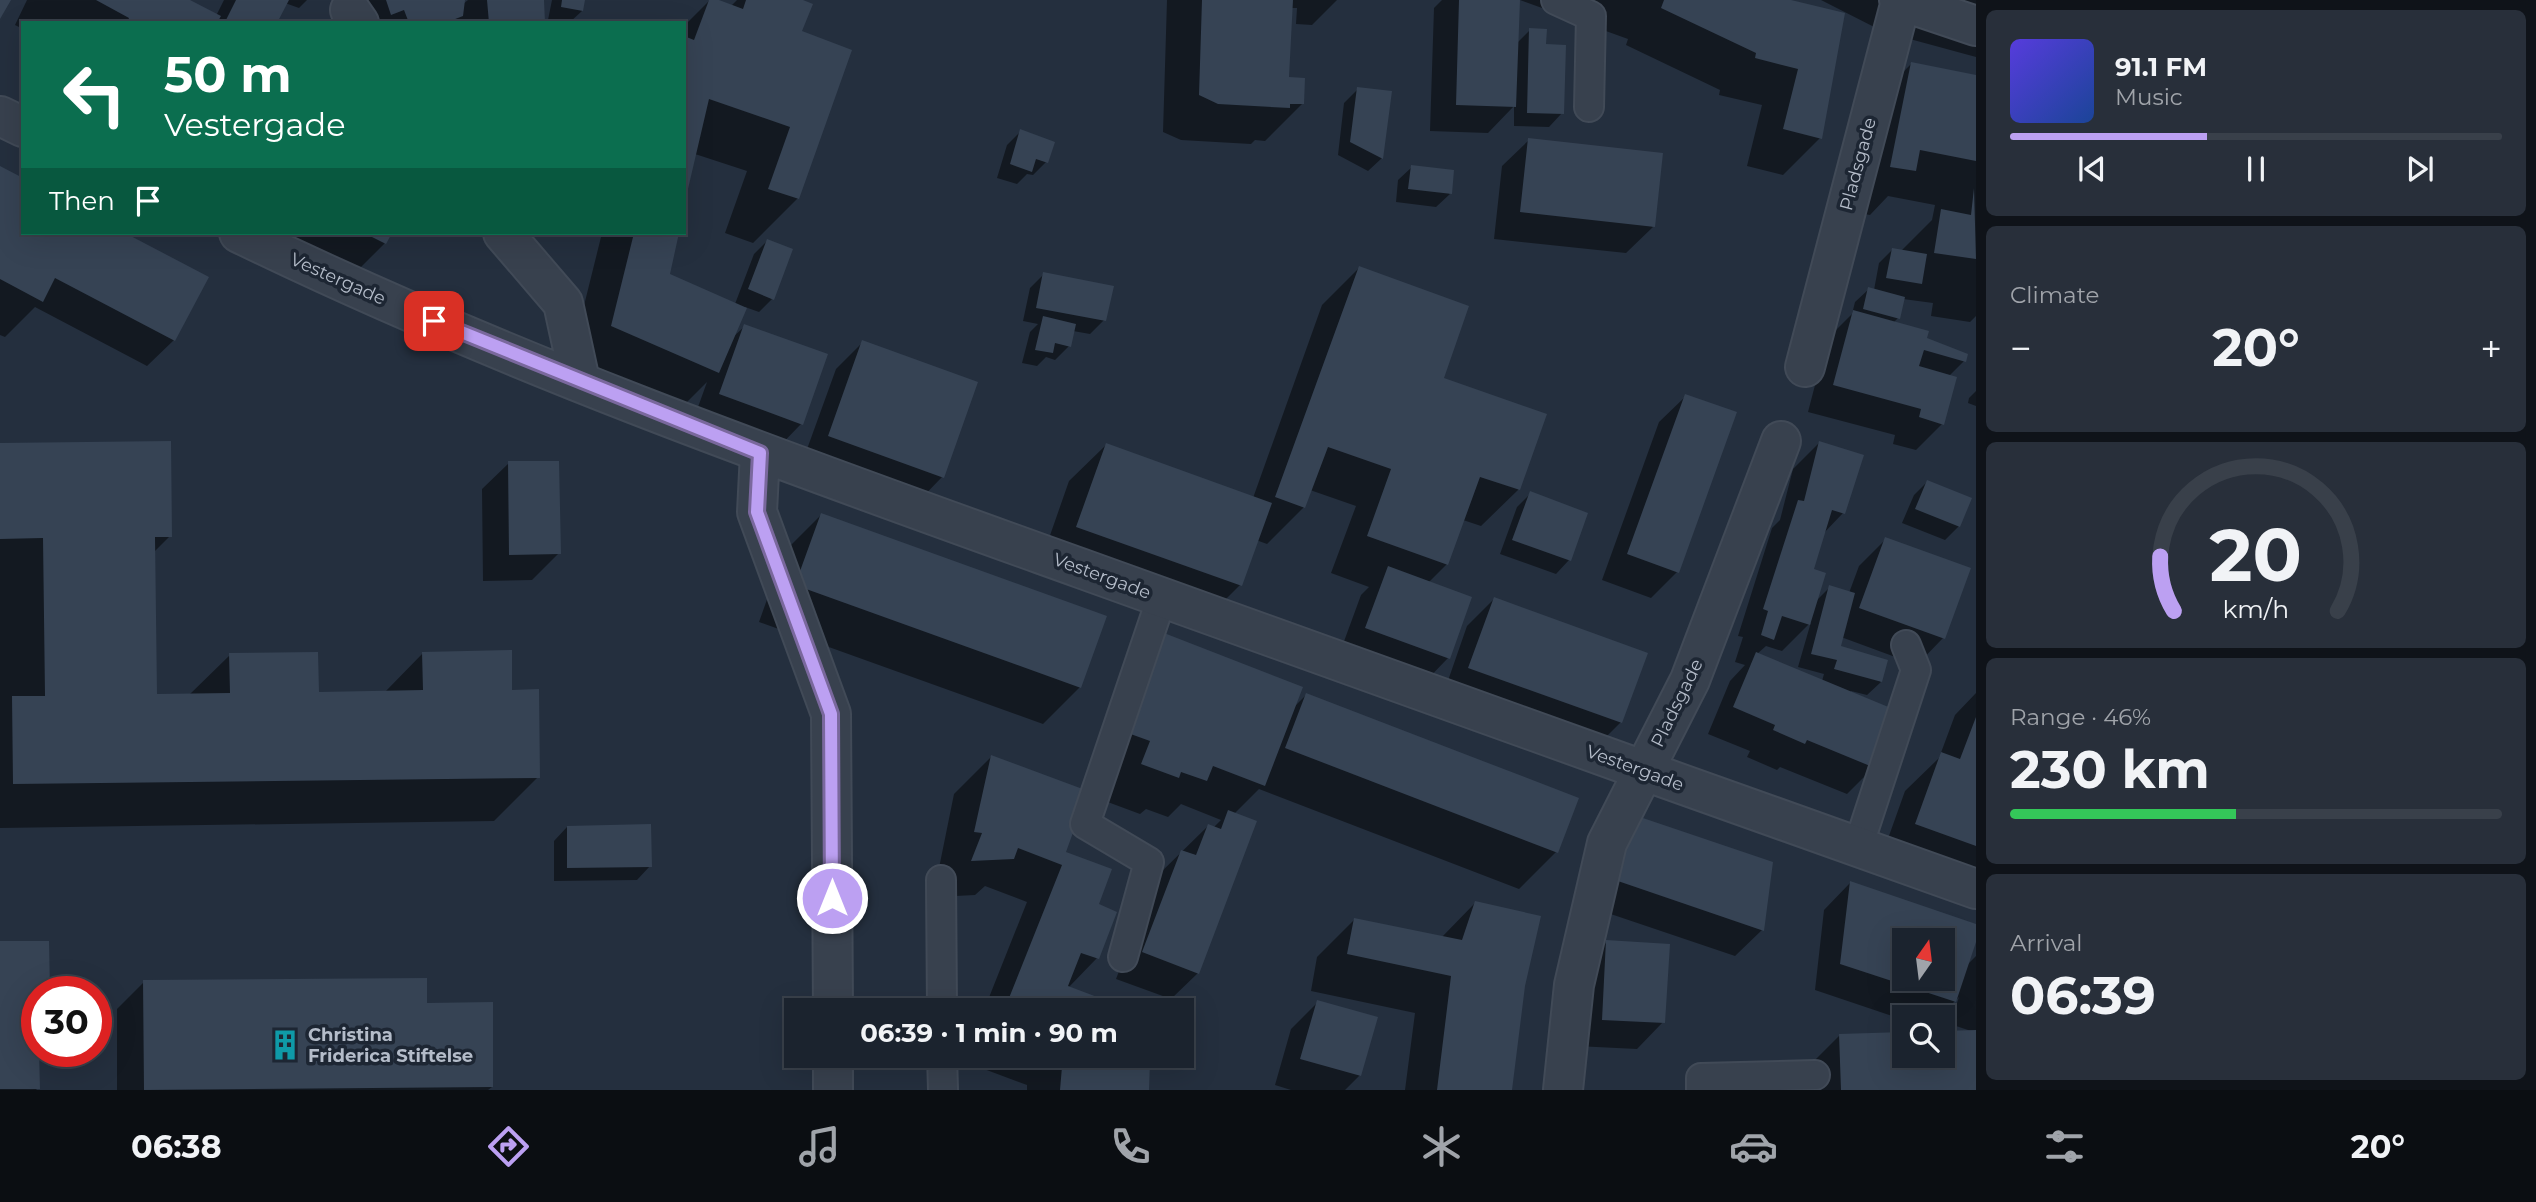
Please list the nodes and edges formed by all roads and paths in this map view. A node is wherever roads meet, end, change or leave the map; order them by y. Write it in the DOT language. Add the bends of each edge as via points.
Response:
graph roads {
  1 [pos="1556,0"];
  2 [pos="1900,0"];
  3 [pos="1976,26"];
  4 [pos="1589,107"];
  5 [pos="0,116"];
  6 [pos="21,126"];
  7 [pos="243,235"];
  8 [pos="505,235"];
  9 [pos="1805,368"];
  10 [pos="580,381"];
  11 [pos="1781,441"];
  12 [pos="760,453"];
  13 [pos="1162,597"];
  14 [pos="1906,645"];
  15 [pos="1643,772"];
  16 [pos="1858,847"];
  17 [pos="941,880"];
  18 [pos="1976,889"];
  19 [pos="1123,957"];
  20 [pos="833,998"];
  21 [pos="942,998"];
  22 [pos="833,1068"];
  23 [pos="942,1068"];
  24 [pos="1815,1075"];
  25 [pos="833,1090"];
  26 [pos="943,1090"];
  27 [pos="1563,1090"];
  28 [pos="1700,1090"];
  1 -- 4 [label="lane" via="1591,16"];
  2 -- 3 [label="street"];
  2 -- 9 [label="street, Pladsgade"];
  5 -- 6 [label="street"];
  7 -- 10 [label="street, Vestergade" via="337,280"];
  8 -- 10 [label="street" via="563,303"];
  10 -- 12 [label="street, Vestergade"];
  11 -- 15 [label="street, Pladsgade" via="1690,680"];
  12 -- 13 [label="street, Vestergade"];
  12 -- 20 [label="street" via="757,512 831,714"];
  13 -- 15 [label="street, Vestergade"];
  13 -- 19 [label="lane" via="1085,824 1149,863"];
  14 -- 16 [label="lane" via="1916,670"];
  15 -- 16 [label="street, Vestergade"];
  15 -- 27 [label="street, Pladsgade" via="1607,844 1574,985"];
  16 -- 18 [label="street, Vestergade"];
  17 -- 21 [label="lane"];
  22 -- 25 [label="street"];
  23 -- 26 [label="lane"];
  24 -- 28 [label="lane" via="1701,1078"];
}
